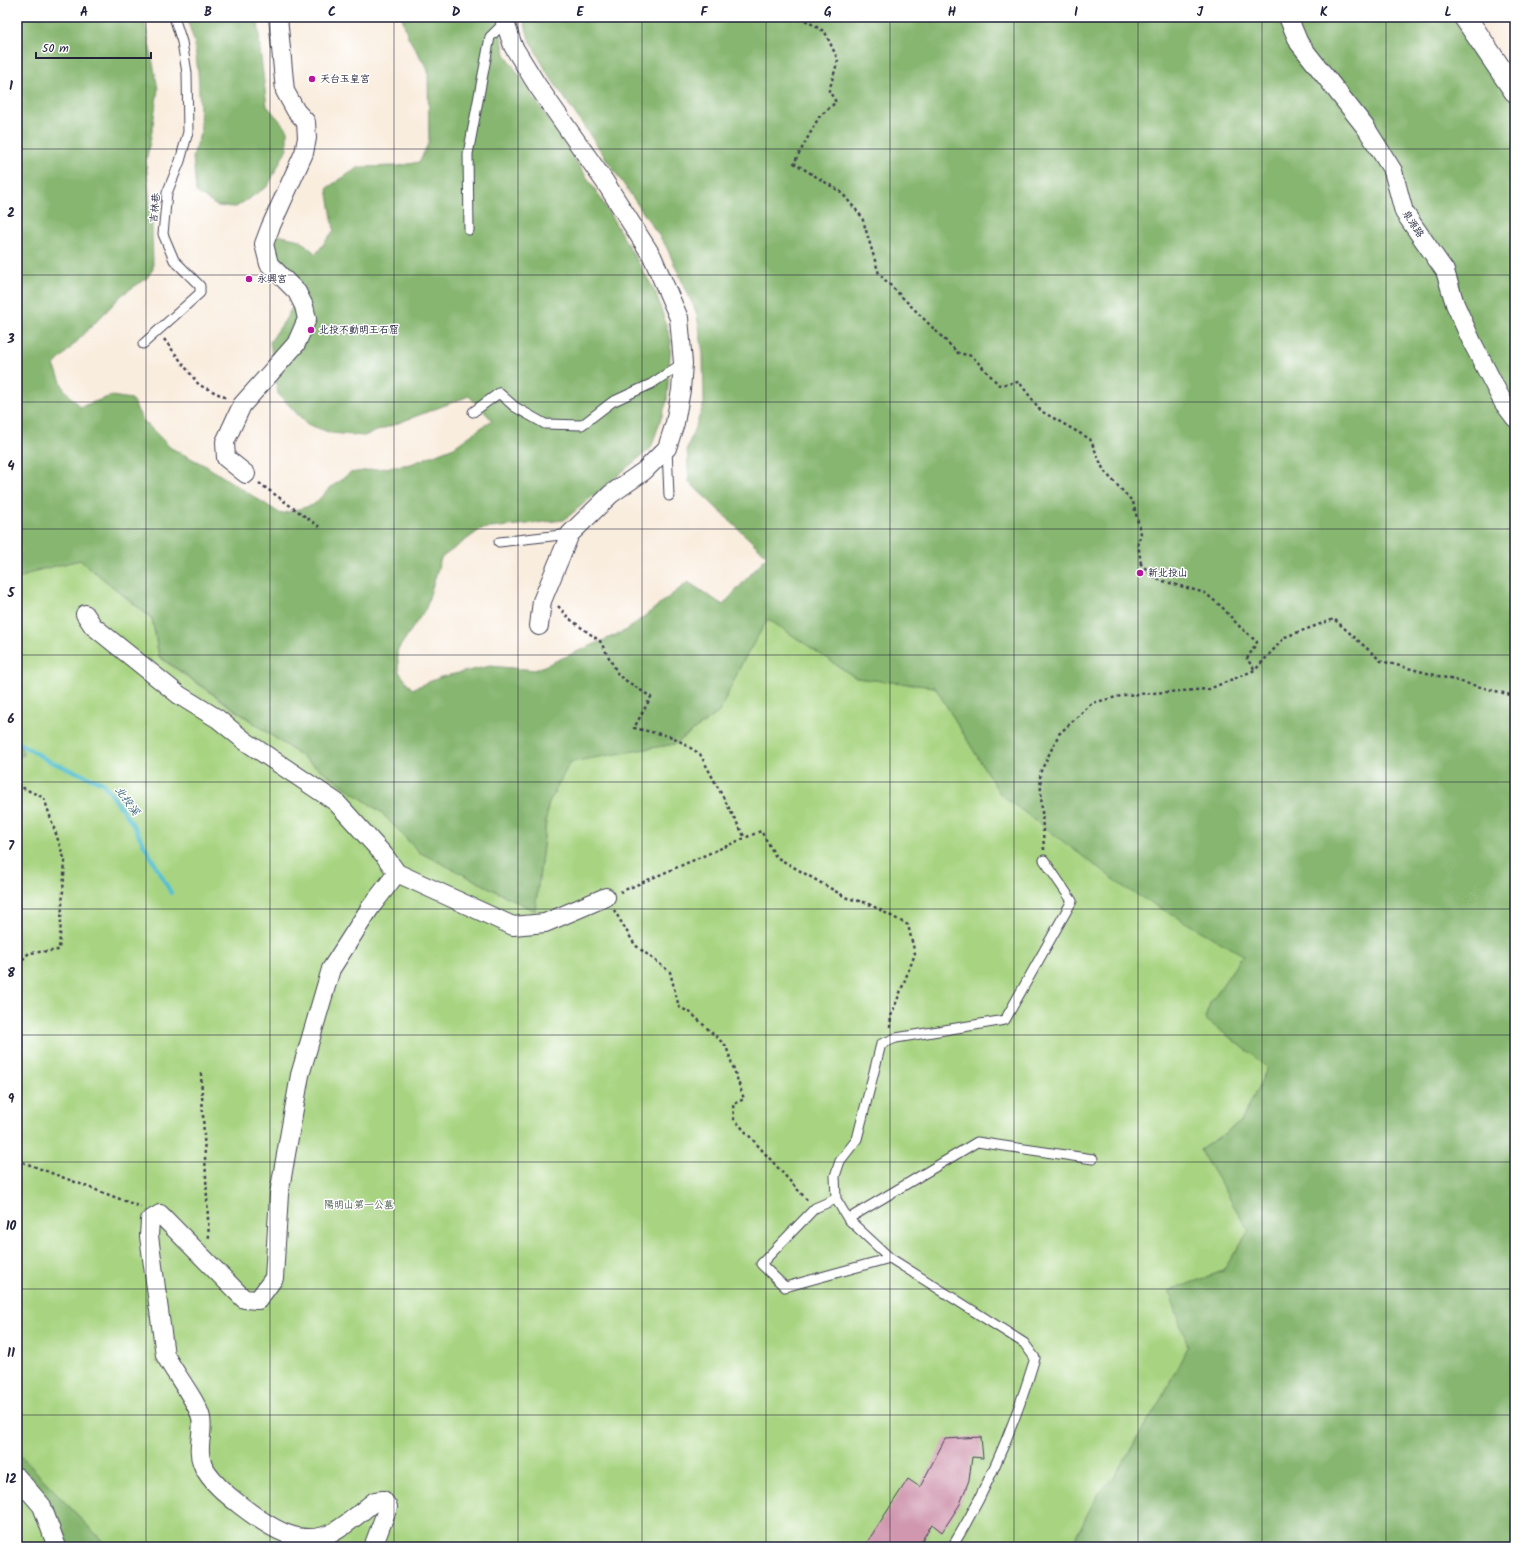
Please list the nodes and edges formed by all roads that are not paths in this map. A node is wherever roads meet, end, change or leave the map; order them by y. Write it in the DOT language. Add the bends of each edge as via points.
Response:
graph roads {
  1 [pos="174,17"];
  2 [pos="278,17"];
  3 [pos="1288,17"];
  4 [pos="1465,17"];
  5 [pos="505,20"];
  6 [pos="1515,91"];
  7 [pos="469,230"];
  8 [pos="143,344"];
  9 [pos="683,363"];
  10 [pos="473,412"];
  11 [pos="1515,418"];
  12 [pos="667,448"];
  13 [pos="246,474"];
  14 [pos="669,496"];
  15 [pos="570,534"];
  16 [pos="499,542"];
  17 [pos="85,614"];
  18 [pos="539,626"];
  19 [pos="1044,860"];
  20 [pos="397,873"];
  21 [pos="606,897"];
  22 [pos="1093,1159"];
  23 [pos="836,1199"];
  24 [pos="848,1219"];
  25 [pos="890,1258"];
  26 [pos="17,1477"];
  27 [pos="57,1547"];
  28 [pos="373,1547"];
  29 [pos="952,1547"];
  1 -- 8 [label="lane, 吉林巷" via="182,42 187,73 188,132 167,193 163,234 174,260 200,286 200,293"];
  2 -- 13 [label="street" via="285,91 296,112 306,122 307,138 304,153 264,244 269,264 297,292 307,319 296,344 242,405 224,442 226,458"];
  3 -- 11 [label="street, 泉源路" via="1299,43 1366,128 1393,171 1404,212 1446,271 1455,304 1472,342 1503,402"];
  4 -- 6 [label="street"];
  5 -- 7 [label="lane" via="490,37 468,154"];
  5 -- 9 [label="street" via="513,46 536,85 605,182 652,256 679,318"];
  9 -- 10 [label="lane" via="651,384 612,402 582,425 545,424 515,407 499,393"];
  9 -- 12 [label="street" via="675,423"];
  12 -- 14 [label="lane"];
  12 -- 15 [label="street" via="644,471 611,494"];
  15 -- 16 [label="lane"];
  15 -- 18 [label="street" via="542,601"];
  17 -- 20 [label="street" via="93,626 179,695 218,719 245,741 336,802"];
  19 -- 23 [label="lane" via="1072,901 1005,1020 896,1038 881,1044 857,1139 840,1161 835,1176"];
  20 -- 21 [label="street" via="513,926 546,923"];
  20 -- 28 [label="street" via="370,908 331,969 300,1075 279,1194 274,1278 258,1300 244,1299 160,1214 150,1220 149,1236 165,1355 201,1418 199,1449 202,1464 229,1497 262,1521 300,1538 318,1537 333,1532 375,1501 383,1500 388,1507"];
  22 -- 24 [label="lane" via="977,1142"];
  23 -- 24 [label="lane"];
  23 -- 25 [label="lane" via="814,1208 761,1264 785,1286"];
  24 -- 25 [label="lane"];
  25 -- 29 [label="lane" via="1024,1343 1035,1358 1005,1442"];
  26 -- 27 [label="street" via="42,1506"];
}
